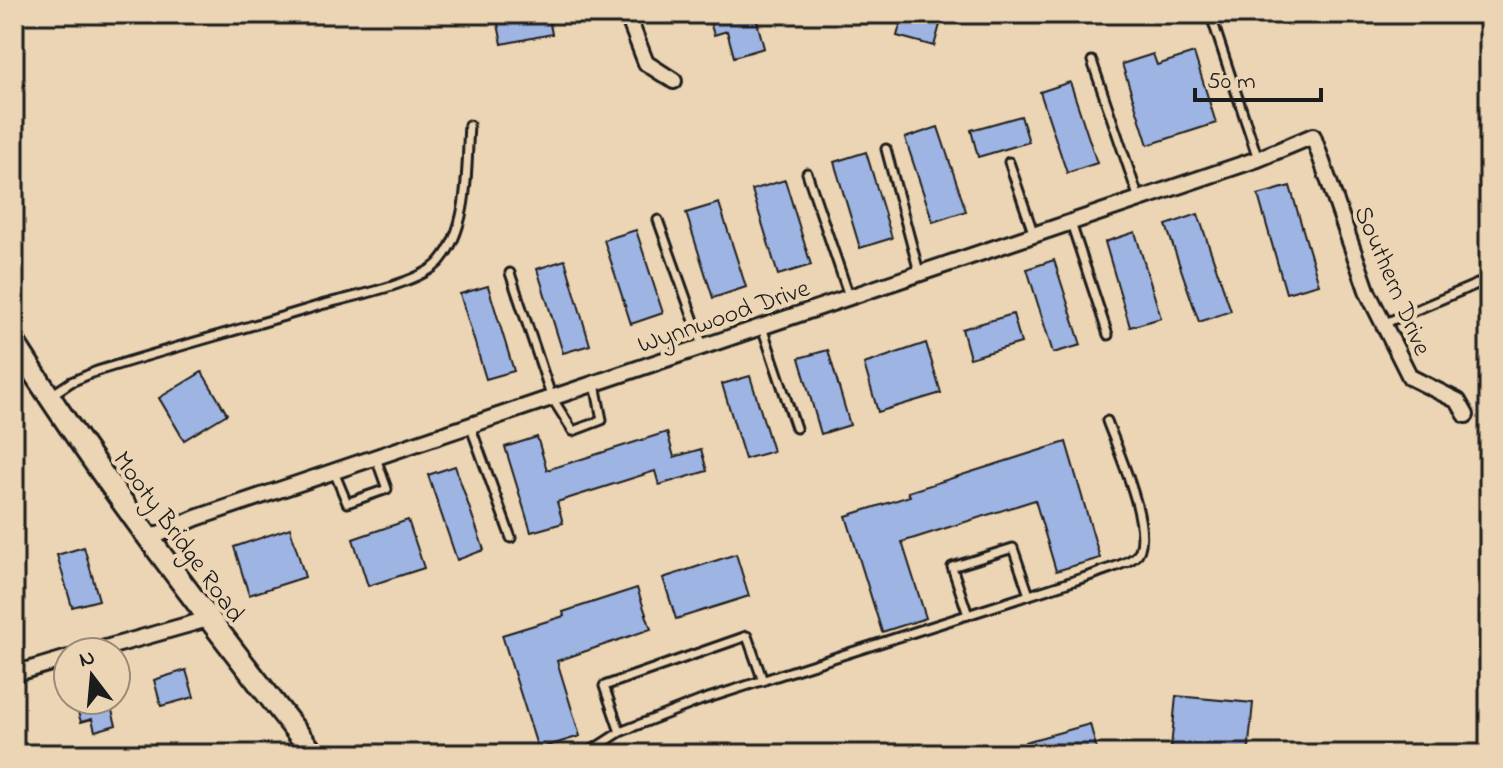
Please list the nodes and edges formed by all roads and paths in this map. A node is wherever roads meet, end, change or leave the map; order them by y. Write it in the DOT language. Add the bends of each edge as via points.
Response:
graph roads {
  1 [pos="627,14"];
  2 [pos="1213,22"];
  3 [pos="1092,61"];
  4 [pos="674,81"];
  5 [pos="469,125"];
  6 [pos="1313,136"];
  7 [pos="886,149"];
  8 [pos="1258,159"];
  9 [pos="1009,162"];
  10 [pos="807,173"];
  11 [pos="1139,199"];
  12 [pos="658,220"];
  13 [pos="1070,221"];
  14 [pos="1034,235"];
  15 [pos="919,272"];
  16 [pos="510,273"];
  17 [pos="1489,279"];
  18 [pos="850,297"];
  19 [pos="1383,324"];
  20 [pos="762,327"];
  21 [pos="1108,335"];
  22 [pos="14,342"];
  23 [pos="703,347"];
  24 [pos="595,383"];
  25 [pos="48,398"];
  26 [pos="552,398"];
  27 [pos="1466,415"];
  28 [pos="1107,421"];
  29 [pos="470,425"];
  30 [pos="796,428"];
  31 [pos="376,457"];
  32 [pos="334,472"];
  33 [pos="511,538"];
  34 [pos="148,539"];
  35 [pos="1029,595"];
  36 [pos="968,615"];
  37 [pos="208,619"];
  38 [pos="132,640"];
  39 [pos="52,663"];
  40 [pos="14,674"];
  41 [pos="763,681"];
  42 [pos="620,732"];
  43 [pos="314,754"];
  44 [pos="586,754"];
  1 -- 4 [label="street" via="646,63"];
  2 -- 8 [label="lane"];
  3 -- 11 [label="lane"];
  5 -- 25 [label="lane" via="462,209 454,237 431,270 97,371"];
  6 -- 8 [label="street, Wynnwood Drive"];
  6 -- 19 [label="street, Southern Drive"];
  7 -- 15 [label="lane"];
  8 -- 11 [label="street, Wynnwood Drive"];
  9 -- 14 [label="lane"];
  10 -- 18 [label="lane"];
  11 -- 13 [label="street, Wynnwood Drive"];
  12 -- 23 [label="lane"];
  13 -- 14 [label="street, Wynnwood Drive"];
  13 -- 21 [label="lane"];
  14 -- 15 [label="street, Wynnwood Drive"];
  15 -- 18 [label="street, Wynnwood Drive"];
  16 -- 26 [label="lane"];
  17 -- 19 [label="lane"];
  18 -- 20 [label="street, Wynnwood Drive"];
  19 -- 27 [label="street, Southern Drive" via="1410,377 1458,401"];
  20 -- 23 [label="street, Wynnwood Drive"];
  20 -- 30 [label="lane"];
  22 -- 25 [label="main road, Mooty Bridge Road"];
  23 -- 24 [label="street, Wynnwood Drive"];
  24 -- 26 [label="street, Wynnwood Drive"];
  24 -- 26 [label="lane" via="602,420 573,431"];
  25 -- 34 [label="main road, Mooty Bridge Road"];
  26 -- 29 [label="street, Wynnwood Drive"];
  28 -- 35 [label="lane" via="1142,523 1141,549 1134,558"];
  29 -- 31 [label="street, Wynnwood Drive"];
  29 -- 33 [label="lane"];
  31 -- 32 [label="street, Wynnwood Drive"];
  31 -- 32 [label="lane" via="387,489 347,503"];
  32 -- 34 [label="street, Wynnwood Drive"];
  34 -- 37 [label="main road, Mooty Bridge Road"];
  35 -- 36 [label="lane"];
  35 -- 36 [label="lane" via="1013,548 952,567"];
  36 -- 41 [label="lane"];
  37 -- 38 [label="street"];
  37 -- 43 [label="main road, Mooty Bridge Road"];
  39 -- 40 [label="street"];
  41 -- 42 [label="lane"];
  41 -- 42 [label="lane" via="747,636 604,686"];
  42 -- 44 [label="lane"];
}
